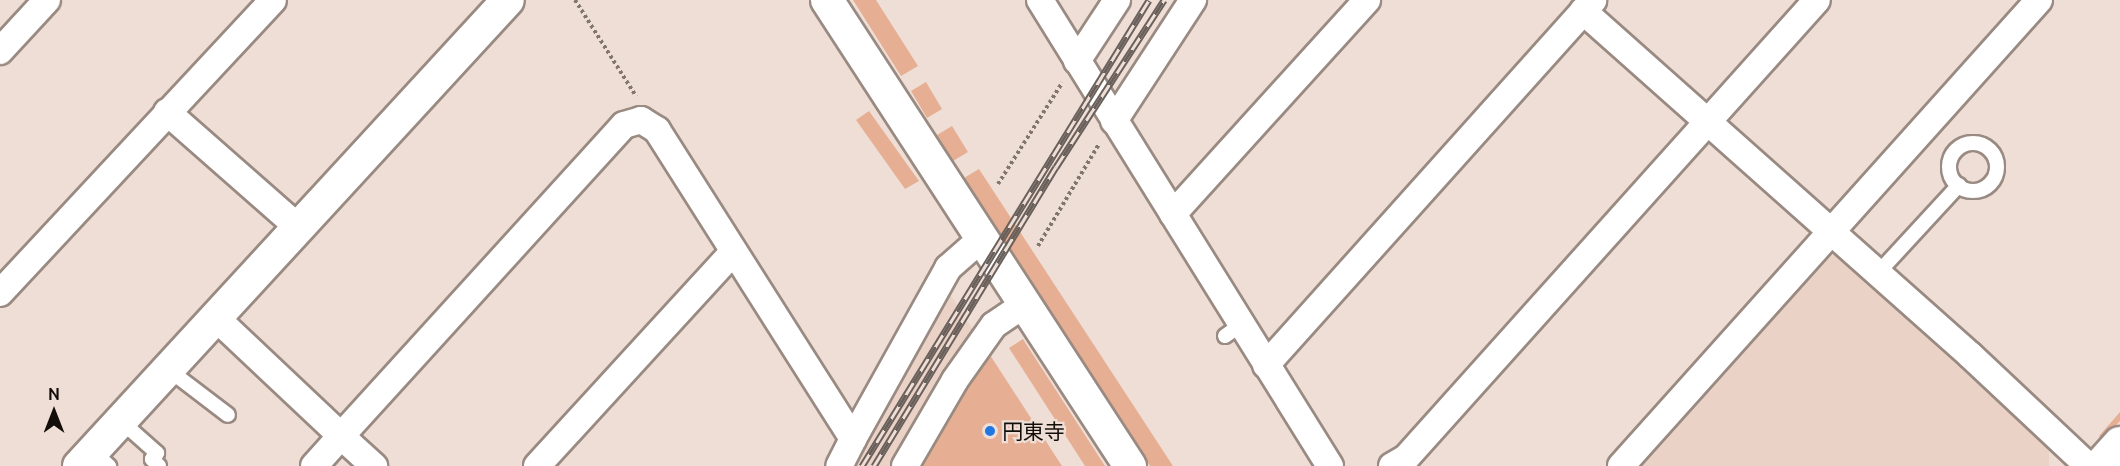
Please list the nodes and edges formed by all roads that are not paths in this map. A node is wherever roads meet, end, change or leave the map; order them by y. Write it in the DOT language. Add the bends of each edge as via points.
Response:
graph roads {
  1 [pos="47,0"];
  2 [pos="273,0"];
  3 [pos="508,0"];
  4 [pos="827,0"];
  5 [pos="1040,0"];
  6 [pos="1117,0"];
  7 [pos="1193,0"];
  8 [pos="1367,0"];
  9 [pos="1817,0"];
  10 [pos="2039,0"];
  11 [pos="1588,5"];
  12 [pos="0,51"];
  13 [pos="1077,61"];
  14 [pos="167,112"];
  15 [pos="1114,121"];
  16 [pos="1707,123"];
  17 [pos="1959,185"];
  18 [pos="1173,214"];
  19 [pos="299,228"];
  20 [pos="1829,233"];
  21 [pos="981,239"];
  22 [pos="733,252"];
  23 [pos="1877,274"];
  24 [pos="0,293"];
  25 [pos="1026,304"];
  26 [pos="216,318"];
  27 [pos="1266,365"];
  28 [pos="169,370"];
  29 [pos="228,415"];
  30 [pos="122,422"];
  31 [pos="341,436"];
  32 [pos="854,439"];
  33 [pos="2120,443"];
  34 [pos="94,461"];
  35 [pos="159,466"];
  36 [pos="314,466"];
  37 [pos="374,466"];
  38 [pos="537,466"];
  39 [pos="839,466"];
  40 [pos="905,466"];
  41 [pos="1130,466"];
  42 [pos="1330,466"];
  43 [pos="1392,466"];
  44 [pos="1621,466"];
  45 [pos="2088,466"];
  46 [pos="2100,466"];
  1 -- 12 [label="street"];
  2 -- 14 [label="street"];
  3 -- 19 [label="street"];
  4 -- 21 [label="street"];
  5 -- 13 [label="street"];
  6 -- 13 [label="street"];
  7 -- 15 [label="street"];
  8 -- 18 [label="street"];
  9 -- 16 [label="street"];
  10 -- 20 [label="street"];
  11 -- 16 [label="street"];
  11 -- 27 [label="street"];
  13 -- 15 [label="street"];
  14 -- 19 [label="street"];
  14 -- 24 [label="street"];
  15 -- 18 [label="street"];
  16 -- 20 [label="street"];
  16 -- 43 [label="street" via="1406,458"];
  17 -- 23 [label="lane"];
  18 -- 27 [label="street" via="1233,330"];
  19 -- 26 [label="street"];
  20 -- 23 [label="street"];
  20 -- 44 [label="street"];
  21 -- 25 [label="street"];
  21 -- 32 [label="street" via="948,268"];
  22 -- 31 [label="street" via="657,130 641,120 624,125"];
  22 -- 32 [label="street"];
  22 -- 38 [label="street"];
  23 -- 45 [label="street"];
  25 -- 40 [label="street" via="994,325 955,380"];
  25 -- 41 [label="street"];
  26 -- 28 [label="street"];
  26 -- 31 [label="street"];
  27 -- 42 [label="street"];
  28 -- 29 [label="lane"];
  28 -- 30 [label="street"];
  30 -- 34 [label="street"];
  30 -- 35 [label="lane" via="157,453 152,459"];
  31 -- 36 [label="street"];
  31 -- 37 [label="street"];
  32 -- 39 [label="street"];
  33 -- 46 [label="street"];
}
